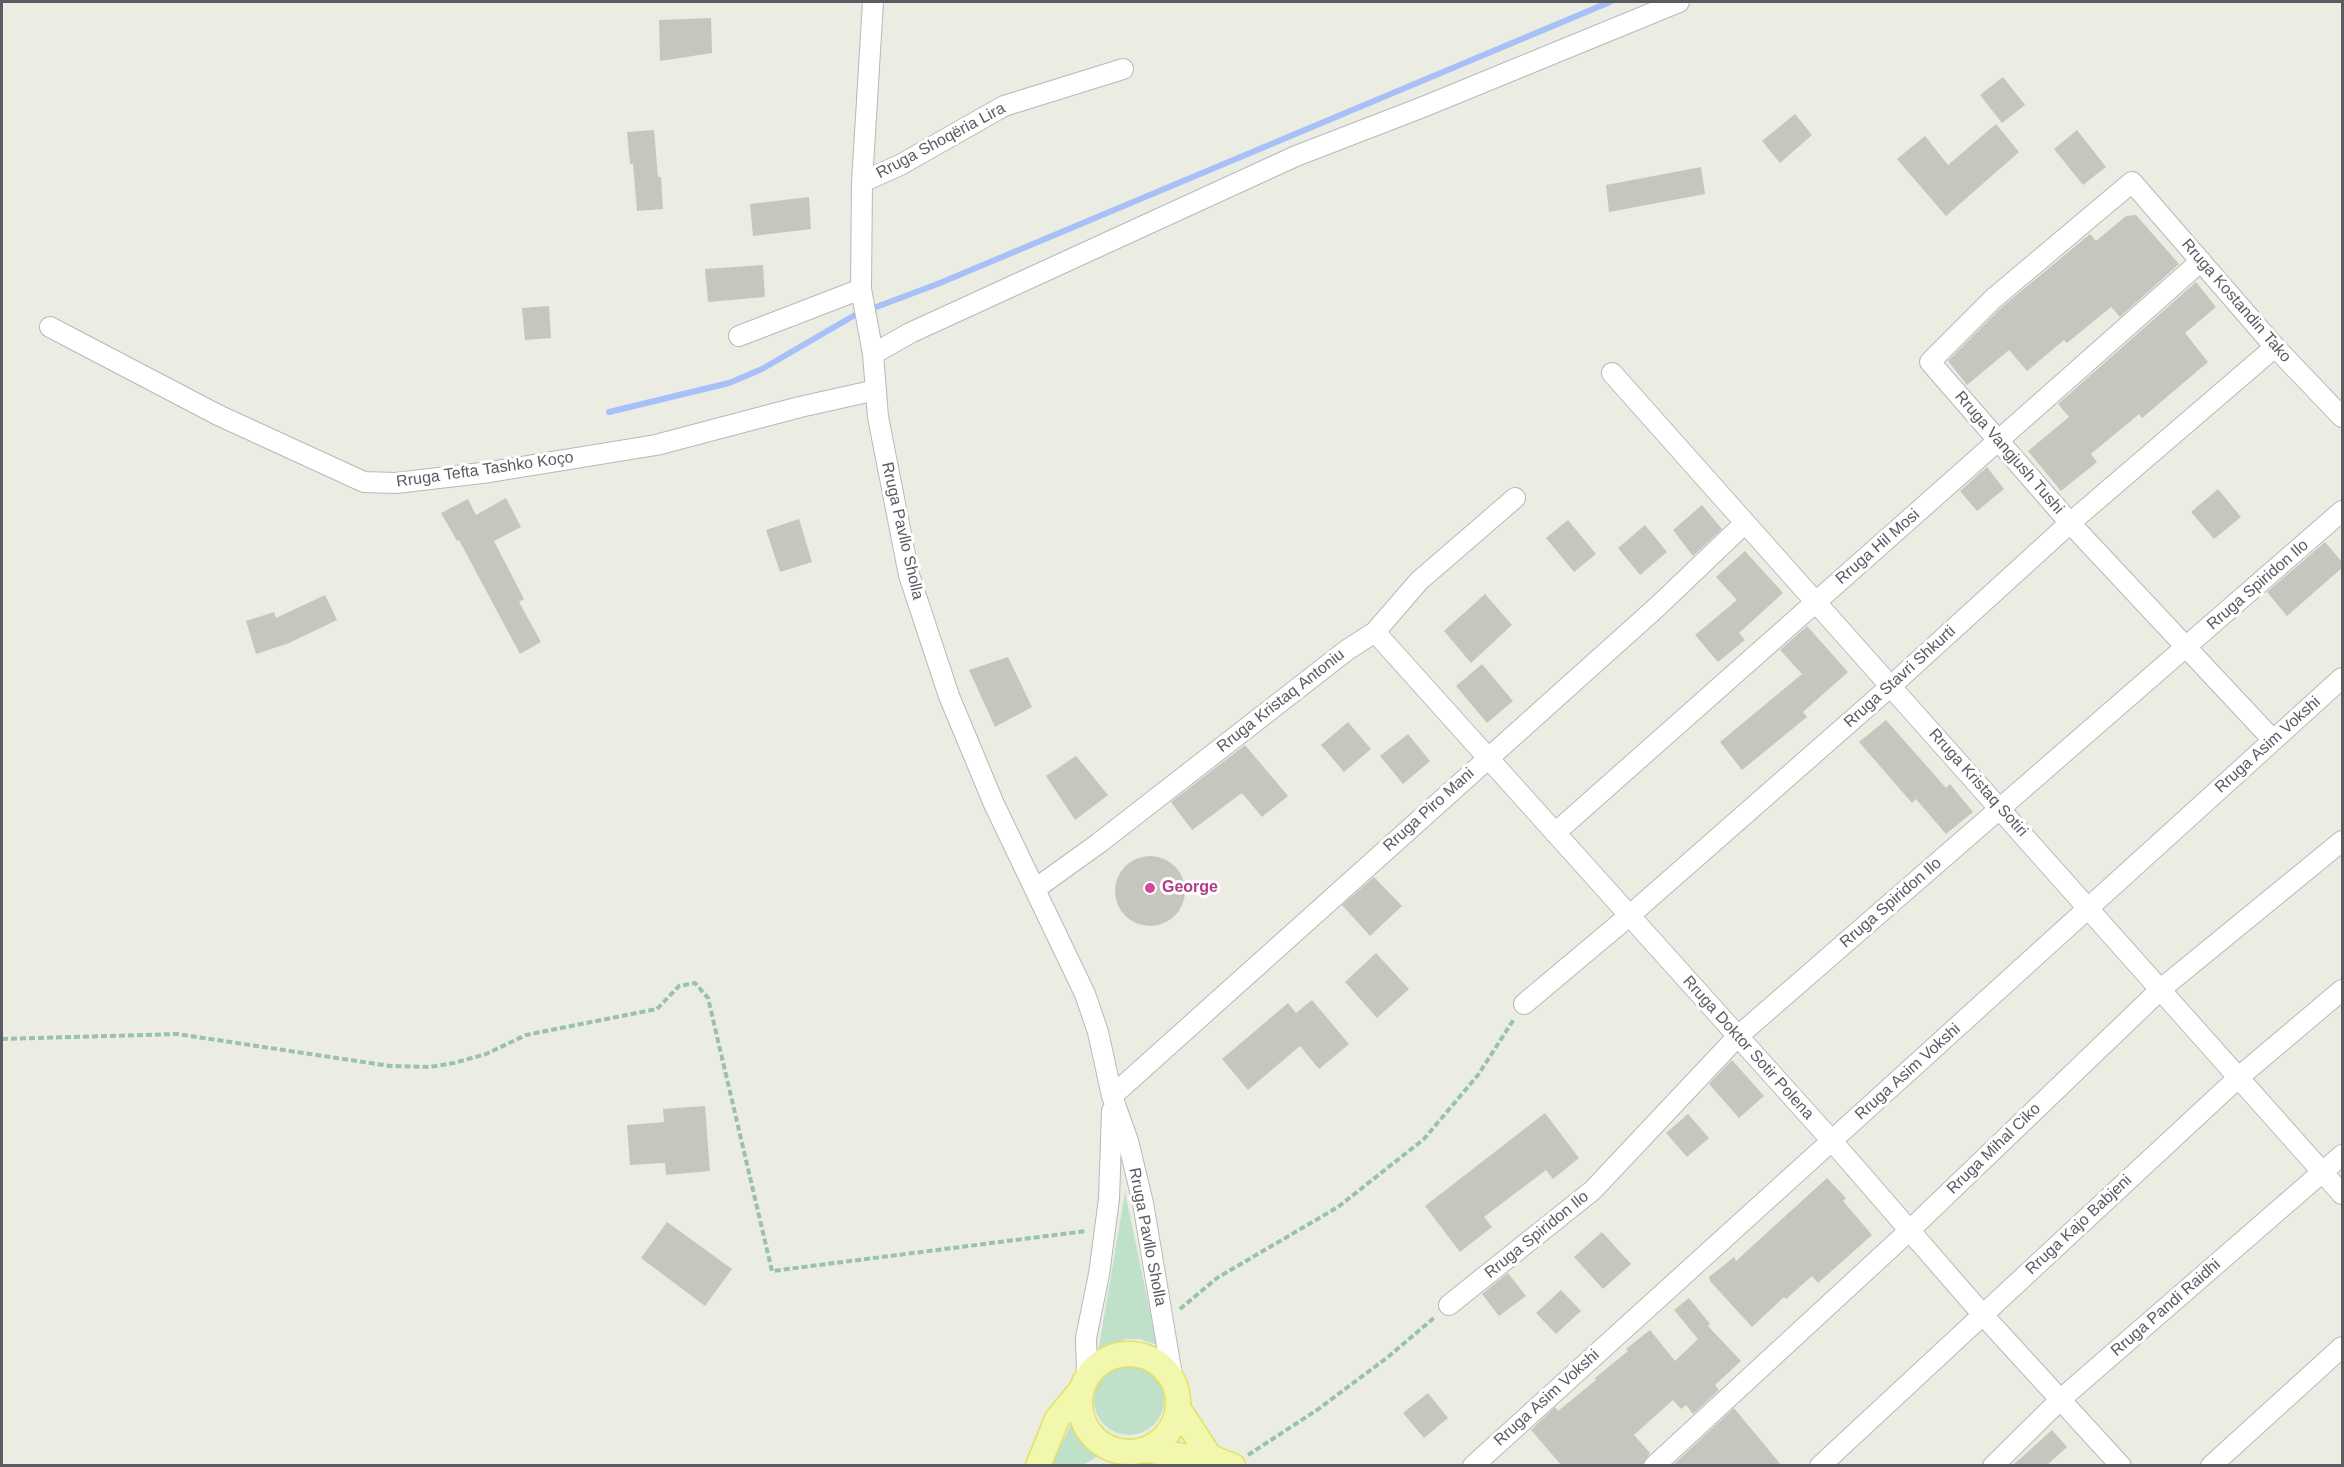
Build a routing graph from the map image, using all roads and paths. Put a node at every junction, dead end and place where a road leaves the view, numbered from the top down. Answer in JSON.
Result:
{"nodes":[{"id":1,"x":873,"y":2,"type":"edge"},
{"id":2,"x":1679,"y":2,"type":"edge"},
{"id":3,"x":1123,"y":69,"type":"dead end"},
{"id":4,"x":862,"y":182,"type":"junction"},
{"id":5,"x":2132,"y":182,"type":"joint"},
{"id":6,"x":2201,"y":261,"type":"junction"},
{"id":7,"x":861,"y":289,"type":"junction"},
{"id":8,"x":50,"y":327,"type":"dead end"},
{"id":9,"x":739,"y":336,"type":"dead end"},
{"id":10,"x":2275,"y":348,"type":"junction"},
{"id":11,"x":873,"y":354,"type":"junction"},
{"id":12,"x":1612,"y":372,"type":"dead end"},
{"id":13,"x":876,"y":390,"type":"junction"},
{"id":14,"x":2343,"y":417,"type":"edge"},
{"id":15,"x":1998,"y":441,"type":"junction"},
{"id":16,"x":1515,"y":498,"type":"dead end"},
{"id":17,"x":2343,"y":511,"type":"edge"},
{"id":18,"x":1745,"y":523,"type":"junction"},
{"id":19,"x":2070,"y":523,"type":"junction"},
{"id":20,"x":1816,"y":602,"type":"junction"},
{"id":21,"x":1375,"y":632,"type":"junction"},
{"id":22,"x":2186,"y":648,"type":"junction"},
{"id":23,"x":2343,"y":678,"type":"edge"},
{"id":24,"x":1891,"y":686,"type":"junction"},
{"id":25,"x":2273,"y":740,"type":"junction"},
{"id":26,"x":1488,"y":758,"type":"junction"},
{"id":27,"x":2000,"y":808,"type":"junction"},
{"id":28,"x":1556,"y":833,"type":"junction"},
{"id":29,"x":2343,"y":841,"type":"edge"},
{"id":30,"x":1035,"y":889,"type":"junction"},
{"id":31,"x":2088,"y":907,"type":"junction"},
{"id":32,"x":1629,"y":916,"type":"junction"},
{"id":33,"x":2161,"y":989,"type":"junction"},
{"id":34,"x":2343,"y":990,"type":"edge"},
{"id":35,"x":1524,"y":1004,"type":"joint"},
{"id":36,"x":1737,"y":1037,"type":"junction"},
{"id":37,"x":2,"y":1039,"type":"edge"},
{"id":38,"x":2239,"y":1077,"type":"junction"},
{"id":39,"x":1112,"y":1096,"type":"junction"},
{"id":40,"x":1832,"y":1141,"type":"junction"},
{"id":41,"x":2343,"y":1155,"type":"edge"},
{"id":42,"x":2323,"y":1172,"type":"junction"},
{"id":43,"x":2343,"y":1194,"type":"edge"},
{"id":44,"x":1105,"y":1228,"type":"junction"},
{"id":45,"x":1910,"y":1230,"type":"junction"},
{"id":46,"x":1449,"y":1305,"type":"joint"},
{"id":47,"x":1983,"y":1315,"type":"junction"},
{"id":48,"x":1164,"y":1324,"type":"junction"},
{"id":49,"x":2343,"y":1347,"type":"edge"},
{"id":50,"x":1173,"y":1381,"type":"junction"},
{"id":51,"x":1083,"y":1383,"type":"junction"},
{"id":52,"x":2061,"y":1399,"type":"junction"},
{"id":53,"x":1178,"y":1408,"type":"junction"},
{"id":54,"x":1135,"y":1451,"type":"junction"},
{"id":55,"x":1225,"y":1463,"type":"edge"},
{"id":56,"x":1038,"y":1466,"type":"edge"},
{"id":57,"x":1102,"y":1466,"type":"edge"},
{"id":58,"x":1473,"y":1466,"type":"edge"},
{"id":59,"x":1654,"y":1466,"type":"edge"},
{"id":60,"x":1820,"y":1466,"type":"edge"},
{"id":61,"x":1993,"y":1466,"type":"edge"},
{"id":62,"x":2121,"y":1466,"type":"edge"},
{"id":63,"x":2211,"y":1466,"type":"edge"}],
"edges":[{"from":1,"to":4,"type":"street","name":"Rruga Pavllo Sholla"},
{"from":2,"to":11,"type":"street"},
{"from":3,"to":4,"type":"street","name":"Rruga Shoqëria Lira"},
{"from":4,"to":7,"type":"street","name":"Rruga Pavllo Sholla"},
{"from":5,"to":6,"type":"street","name":"Rruga Kostandin Tako"},
{"from":5,"to":15,"type":"street","name":"Rruga Vangjush Tushi"},
{"from":6,"to":10,"type":"street","name":"Rruga Kostandin Tako"},
{"from":6,"to":15,"type":"street","name":"Rruga Hil Mosi"},
{"from":7,"to":9,"type":"street"},
{"from":7,"to":11,"type":"street","name":"Rruga Pavllo Sholla"},
{"from":8,"to":13,"type":"street","name":"Rruga Tefta Tashko Koço"},
{"from":10,"to":14,"type":"street","name":"Rruga Kostandin Tako"},
{"from":10,"to":19,"type":"street","name":"Rruga Stavri Shkurti"},
{"from":11,"to":13,"type":"street","name":"Rruga Pavllo Sholla"},
{"from":12,"to":18,"type":"street","name":"Rruga Kristaq Sotiri"},
{"from":13,"to":30,"type":"street","name":"Rruga Pavllo Sholla"},
{"from":15,"to":19,"type":"street","name":"Rruga Vangjush Tushi"},
{"from":15,"to":20,"type":"street","name":"Rruga Hil Mosi"},
{"from":16,"to":21,"type":"street","name":"Rruga Kristaq Antoniu"},
{"from":17,"to":22,"type":"street","name":"Rruga Spiridon Ilo"},
{"from":18,"to":20,"type":"street","name":"Rruga Kristaq Sotiri"},
{"from":18,"to":26,"type":"street","name":"Rruga Piro Mani"},
{"from":19,"to":22,"type":"street","name":"Rruga Vangjush Tushi"},
{"from":19,"to":24,"type":"street","name":"Rruga Stavri Shkurti"},
{"from":20,"to":24,"type":"street","name":"Rruga Kristaq Sotiri"},
{"from":20,"to":28,"type":"street","name":"Rruga Hil Mosi"},
{"from":21,"to":26,"type":"street","name":"Rruga Doktor Sotir Polena"},
{"from":21,"to":30,"type":"street","name":"Rruga Kristaq Antoniu"},
{"from":22,"to":25,"type":"street","name":"Rruga Vangjush Tushi"},
{"from":22,"to":27,"type":"street","name":"Rruga Spiridon Ilo"},
{"from":23,"to":25,"type":"street","name":"Rruga Asim Vokshi"},
{"from":24,"to":27,"type":"street","name":"Rruga Kristaq Sotiri"},
{"from":24,"to":32,"type":"street","name":"Rruga Stavri Shkurti"},
{"from":25,"to":31,"type":"street","name":"Rruga Asim Vokshi"},
{"from":26,"to":28,"type":"street","name":"Rruga Doktor Sotir Polena"},
{"from":26,"to":39,"type":"street","name":"Rruga Piro Mani"},
{"from":27,"to":31,"type":"street","name":"Rruga Kristaq Sotiri"},
{"from":27,"to":36,"type":"street","name":"Rruga Spiridon Ilo"},
{"from":28,"to":32,"type":"street","name":"Rruga Doktor Sotir Polena"},
{"from":29,"to":33,"type":"street","name":"Rruga Mihal Ciko"},
{"from":30,"to":39,"type":"street","name":"Rruga Pavllo Sholla"},
{"from":31,"to":33,"type":"street","name":"Rruga Kristaq Sotiri"},
{"from":31,"to":40,"type":"street","name":"Rruga Asim Vokshi"},
{"from":32,"to":35,"type":"street","name":"Rruga Stavri Shkurti"},
{"from":32,"to":36,"type":"street","name":"Rruga Doktor Sotir Polena"},
{"from":33,"to":38,"type":"street","name":"Rruga Kristaq Sotiri"},
{"from":33,"to":45,"type":"street","name":"Rruga Mihal Ciko"},
{"from":34,"to":38,"type":"street","name":"Rruga Kajo Babjeni"},
{"from":35,"to":48,"type":"path"},
{"from":36,"to":40,"type":"street","name":"Rruga Doktor Sotir Polena"},
{"from":36,"to":46,"type":"street","name":"Rruga Spiridon Ilo"},
{"from":37,"to":44,"type":"path"},
{"from":38,"to":42,"type":"street","name":"Rruga Kristaq Sotiri"},
{"from":38,"to":47,"type":"street","name":"Rruga Kajo Babjeni"},
{"from":39,"to":44,"type":"street","name":"Rruga Pavllo Sholla"},
{"from":39,"to":48,"type":"street","name":"Rruga Pavllo Sholla"},
{"from":40,"to":45,"type":"street","name":"Rruga Doktor Sotir Polena"},
{"from":40,"to":58,"type":"street","name":"Rruga Asim Vokshi"},
{"from":41,"to":42,"type":"street","name":"Rruga Pandi Raidhi"},
{"from":42,"to":43,"type":"street","name":"Rruga Kristaq Sotiri"},
{"from":42,"to":52,"type":"street","name":"Rruga Pandi Raidhi"},
{"from":44,"to":51,"type":"street","name":"Rruga Pavllo Sholla"},
{"from":45,"to":47,"type":"street","name":"Rruga Doktor Sotir Polena"},
{"from":45,"to":59,"type":"street","name":"Rruga Mihal Ciko"},
{"from":46,"to":55,"type":"path"},
{"from":47,"to":52,"type":"street","name":"Rruga Doktor Sotir Polena"},
{"from":47,"to":60,"type":"street","name":"Rruga Kajo Babjeni"},
{"from":48,"to":50,"type":"street","name":"Rruga Pavllo Sholla"},
{"from":49,"to":63,"type":"street"},
{"from":50,"to":51,"type":"main road"},
{"from":50,"to":53,"type":"main road"},
{"from":51,"to":54,"type":"main road"},
{"from":51,"to":56,"type":"main road"},
{"from":52,"to":61,"type":"street","name":"Rruga Pandi Raidhi"},
{"from":52,"to":62,"type":"street","name":"Rruga Doktor Sotir Polena"},
{"from":53,"to":54,"type":"main road"},
{"from":53,"to":55,"type":"main road"},
{"from":54,"to":55,"type":"main road"},
{"from":54,"to":57,"type":"main road"}]}
